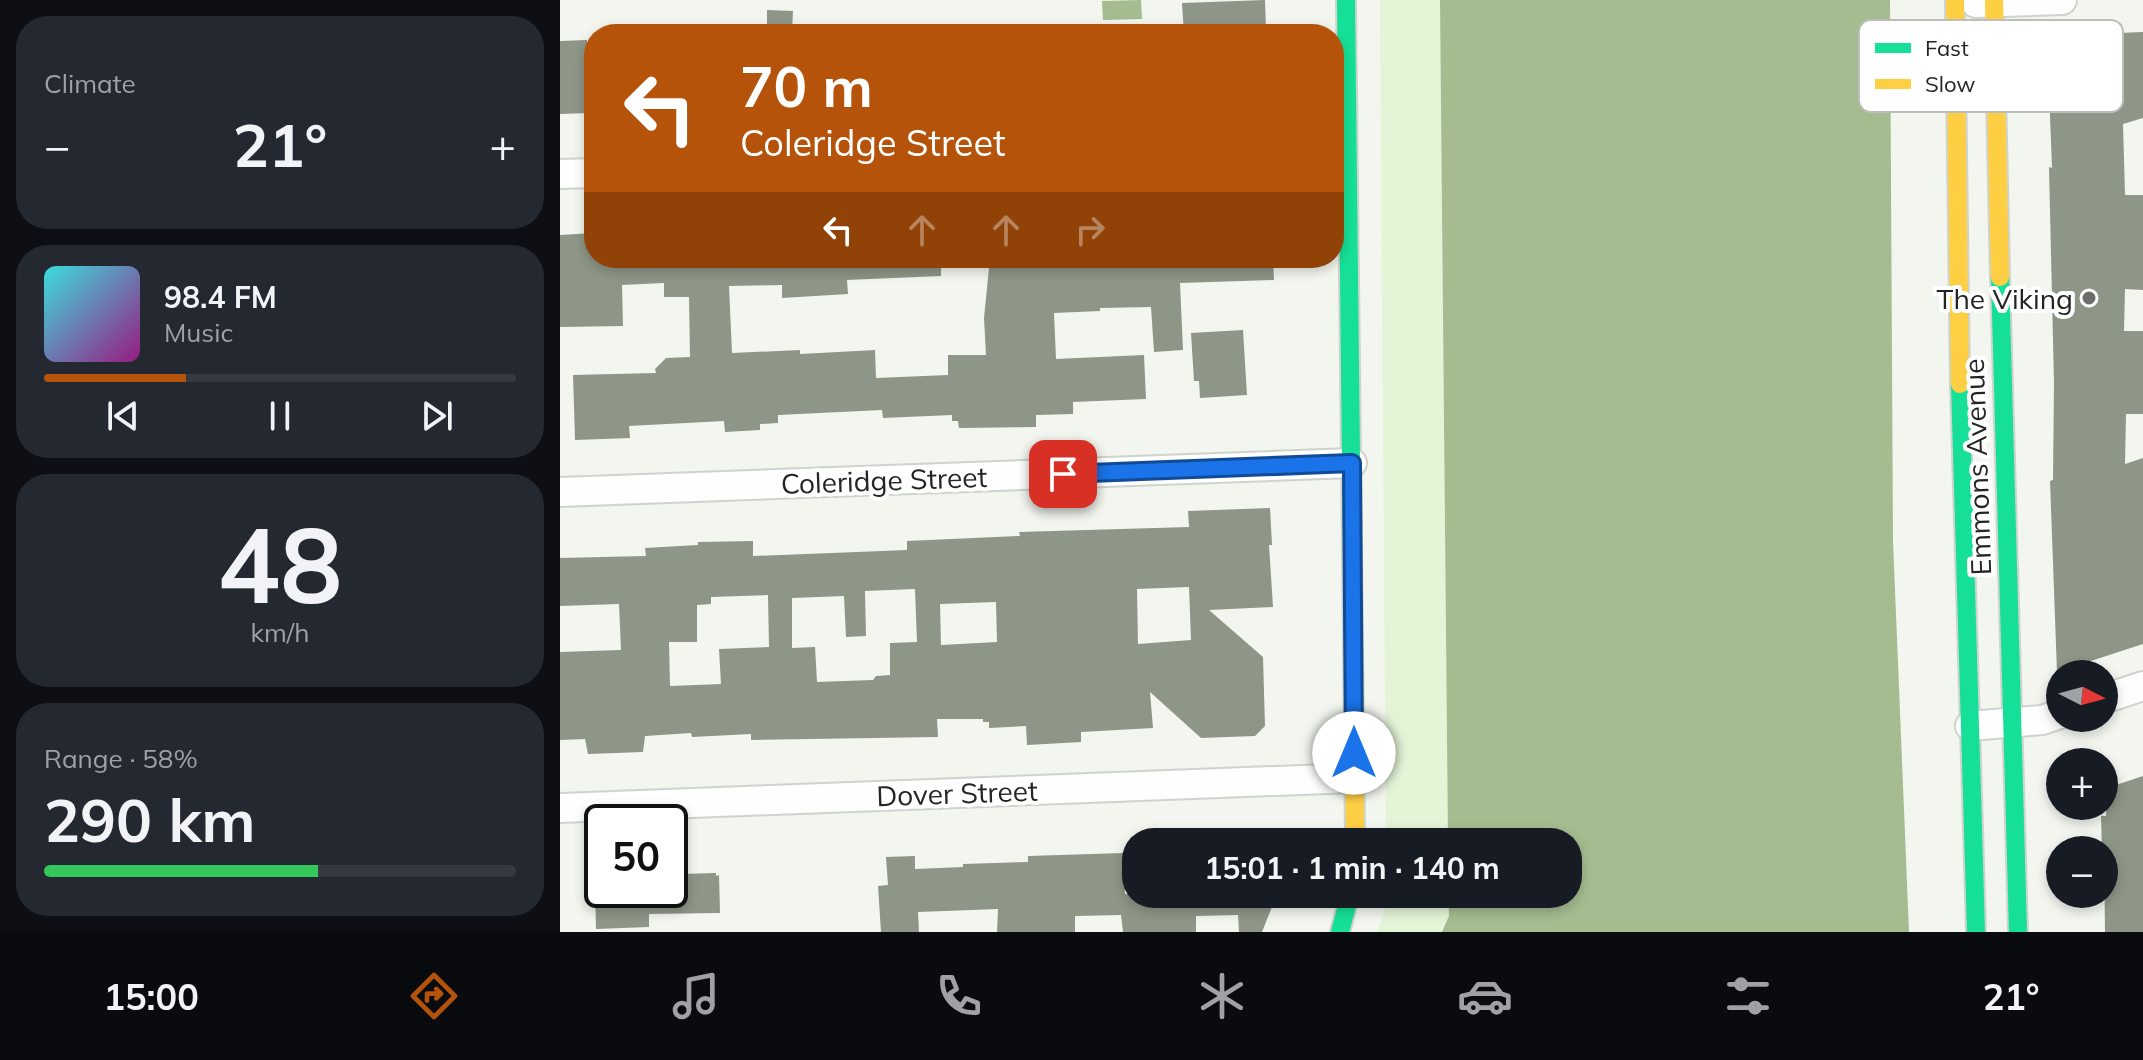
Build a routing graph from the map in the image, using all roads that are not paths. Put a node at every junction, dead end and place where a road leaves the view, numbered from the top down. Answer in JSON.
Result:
{"nodes":[{"id":1,"x":1346,"y":0,"type":"edge"},
{"id":2,"x":2062,"y":0,"type":"edge"},
{"id":3,"x":1994,"y":1,"type":"edge"},
{"id":4,"x":1955,"y":2,"type":"edge"},
{"id":5,"x":1344,"y":49,"type":"edge"},
{"id":6,"x":1956,"y":112,"type":"edge"},
{"id":7,"x":1997,"y":112,"type":"edge"},
{"id":8,"x":584,"y":173,"type":"edge"},
{"id":9,"x":560,"y":174,"type":"edge"},
{"id":10,"x":1344,"y":252,"type":"edge"},
{"id":11,"x":1352,"y":463,"type":"junction"},
{"id":12,"x":560,"y":492,"type":"edge"},
{"id":13,"x":2143,"y":686,"type":"edge"},
{"id":14,"x":2118,"y":694,"type":"edge"},
{"id":15,"x":2046,"y":719,"type":"edge"},
{"id":16,"x":2012,"y":723,"type":"junction"},
{"id":17,"x":1970,"y":726,"type":"junction"},
{"id":18,"x":1354,"y":778,"type":"junction"},
{"id":19,"x":560,"y":808,"type":"edge"},
{"id":20,"x":1355,"y":828,"type":"edge"},
{"id":21,"x":1346,"y":908,"type":"edge"},
{"id":22,"x":1340,"y":932,"type":"edge"},
{"id":23,"x":1976,"y":932,"type":"edge"},
{"id":24,"x":2018,"y":932,"type":"edge"}],
"edges":[{"from":1,"to":5,"type":"main road"},
{"from":2,"to":3,"type":"street"},
{"from":3,"to":4,"type":"street"},
{"from":6,"to":17,"type":"main road","name":"Emmons Avenue"},
{"from":7,"to":16,"type":"main road","name":"Emmons Avenue"},
{"from":8,"to":9,"type":"street"},
{"from":10,"to":11,"type":"main road"},
{"from":11,"to":12,"type":"street","name":"Coleridge Street"},
{"from":11,"to":18,"type":"main road"},
{"from":13,"to":14,"type":"street"},
{"from":15,"to":16,"type":"street"},
{"from":16,"to":17,"type":"street"},
{"from":16,"to":24,"type":"main road","name":"Emmons Avenue"},
{"from":17,"to":23,"type":"main road","name":"Emmons Avenue"},
{"from":18,"to":19,"type":"street","name":"Dover Street"},
{"from":18,"to":20,"type":"main road"},
{"from":21,"to":22,"type":"main road"}]}
